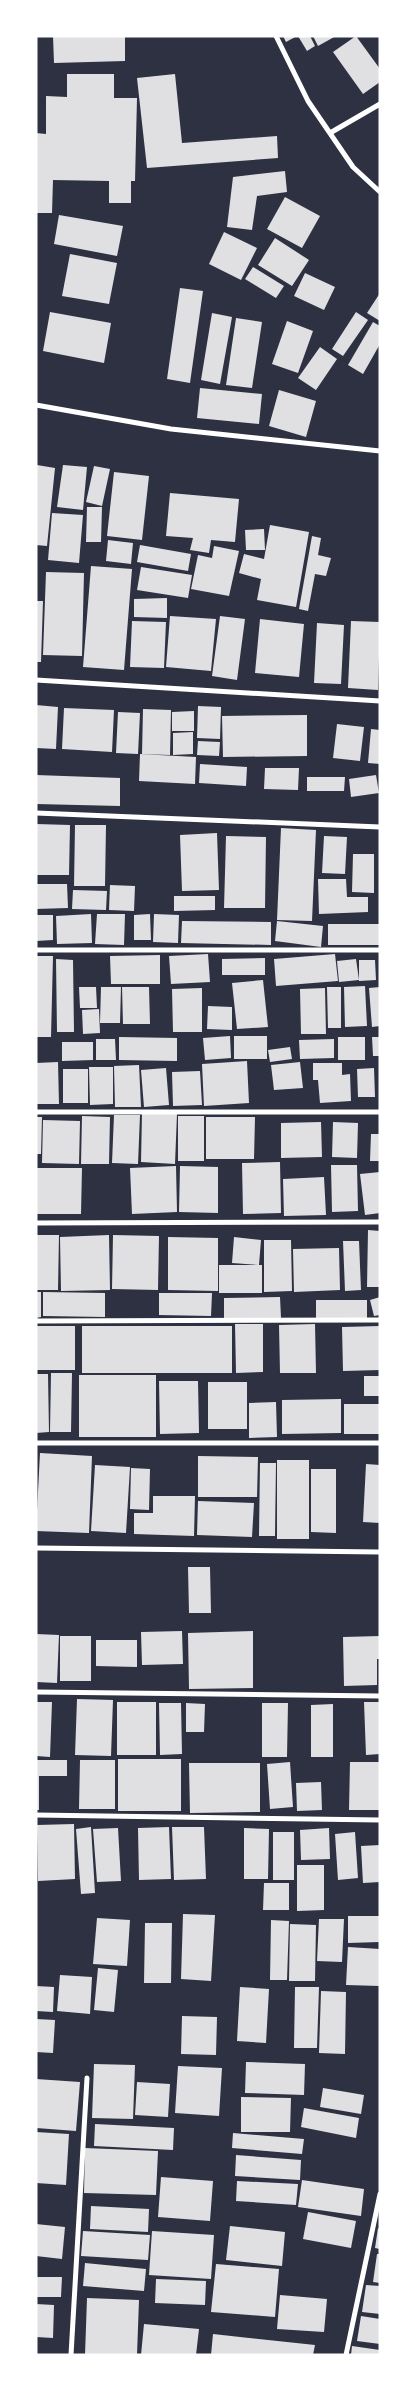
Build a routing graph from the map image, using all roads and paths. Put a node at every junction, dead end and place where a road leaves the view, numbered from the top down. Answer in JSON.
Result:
{"nodes":[{"id":1,"x":276,"y":36,"type":"edge"},
{"id":2,"x":380,"y":104,"type":"edge"},
{"id":3,"x":330,"y":133,"type":"junction"},
{"id":4,"x":380,"y":192,"type":"edge"},
{"id":5,"x":36,"y":405,"type":"edge"},
{"id":6,"x":380,"y":451,"type":"edge"},
{"id":7,"x":36,"y":680,"type":"edge"},
{"id":8,"x":380,"y":702,"type":"edge"},
{"id":9,"x":36,"y":813,"type":"edge"},
{"id":10,"x":380,"y":827,"type":"edge"},
{"id":11,"x":36,"y":950,"type":"edge"},
{"id":12,"x":380,"y":950,"type":"edge"},
{"id":13,"x":36,"y":1112,"type":"edge"},
{"id":14,"x":380,"y":1112,"type":"edge"},
{"id":15,"x":380,"y":1222,"type":"edge"},
{"id":16,"x":36,"y":1223,"type":"edge"},
{"id":17,"x":380,"y":1320,"type":"edge"},
{"id":18,"x":36,"y":1321,"type":"edge"},
{"id":19,"x":36,"y":1443,"type":"edge"},
{"id":20,"x":380,"y":1443,"type":"edge"},
{"id":21,"x":36,"y":1548,"type":"edge"},
{"id":22,"x":380,"y":1552,"type":"edge"},
{"id":23,"x":36,"y":1692,"type":"edge"},
{"id":24,"x":380,"y":1696,"type":"edge"},
{"id":25,"x":36,"y":1815,"type":"edge"},
{"id":26,"x":380,"y":1820,"type":"edge"},
{"id":27,"x":87,"y":2078,"type":"dead end"},
{"id":28,"x":380,"y":2194,"type":"edge"},
{"id":29,"x":71,"y":2355,"type":"edge"},
{"id":30,"x":346,"y":2355,"type":"edge"}],
"edges":[{"from":1,"to":3,"type":"street"},
{"from":2,"to":3,"type":"street"},
{"from":3,"to":4,"type":"street"},
{"from":5,"to":6,"type":"street"},
{"from":7,"to":8,"type":"street"},
{"from":9,"to":10,"type":"street"},
{"from":11,"to":12,"type":"street"},
{"from":13,"to":14,"type":"street"},
{"from":15,"to":16,"type":"street"},
{"from":17,"to":18,"type":"street"},
{"from":19,"to":20,"type":"street"},
{"from":21,"to":22,"type":"street"},
{"from":23,"to":24,"type":"street"},
{"from":25,"to":26,"type":"street"},
{"from":27,"to":29,"type":"street"},
{"from":28,"to":30,"type":"street"}]}
